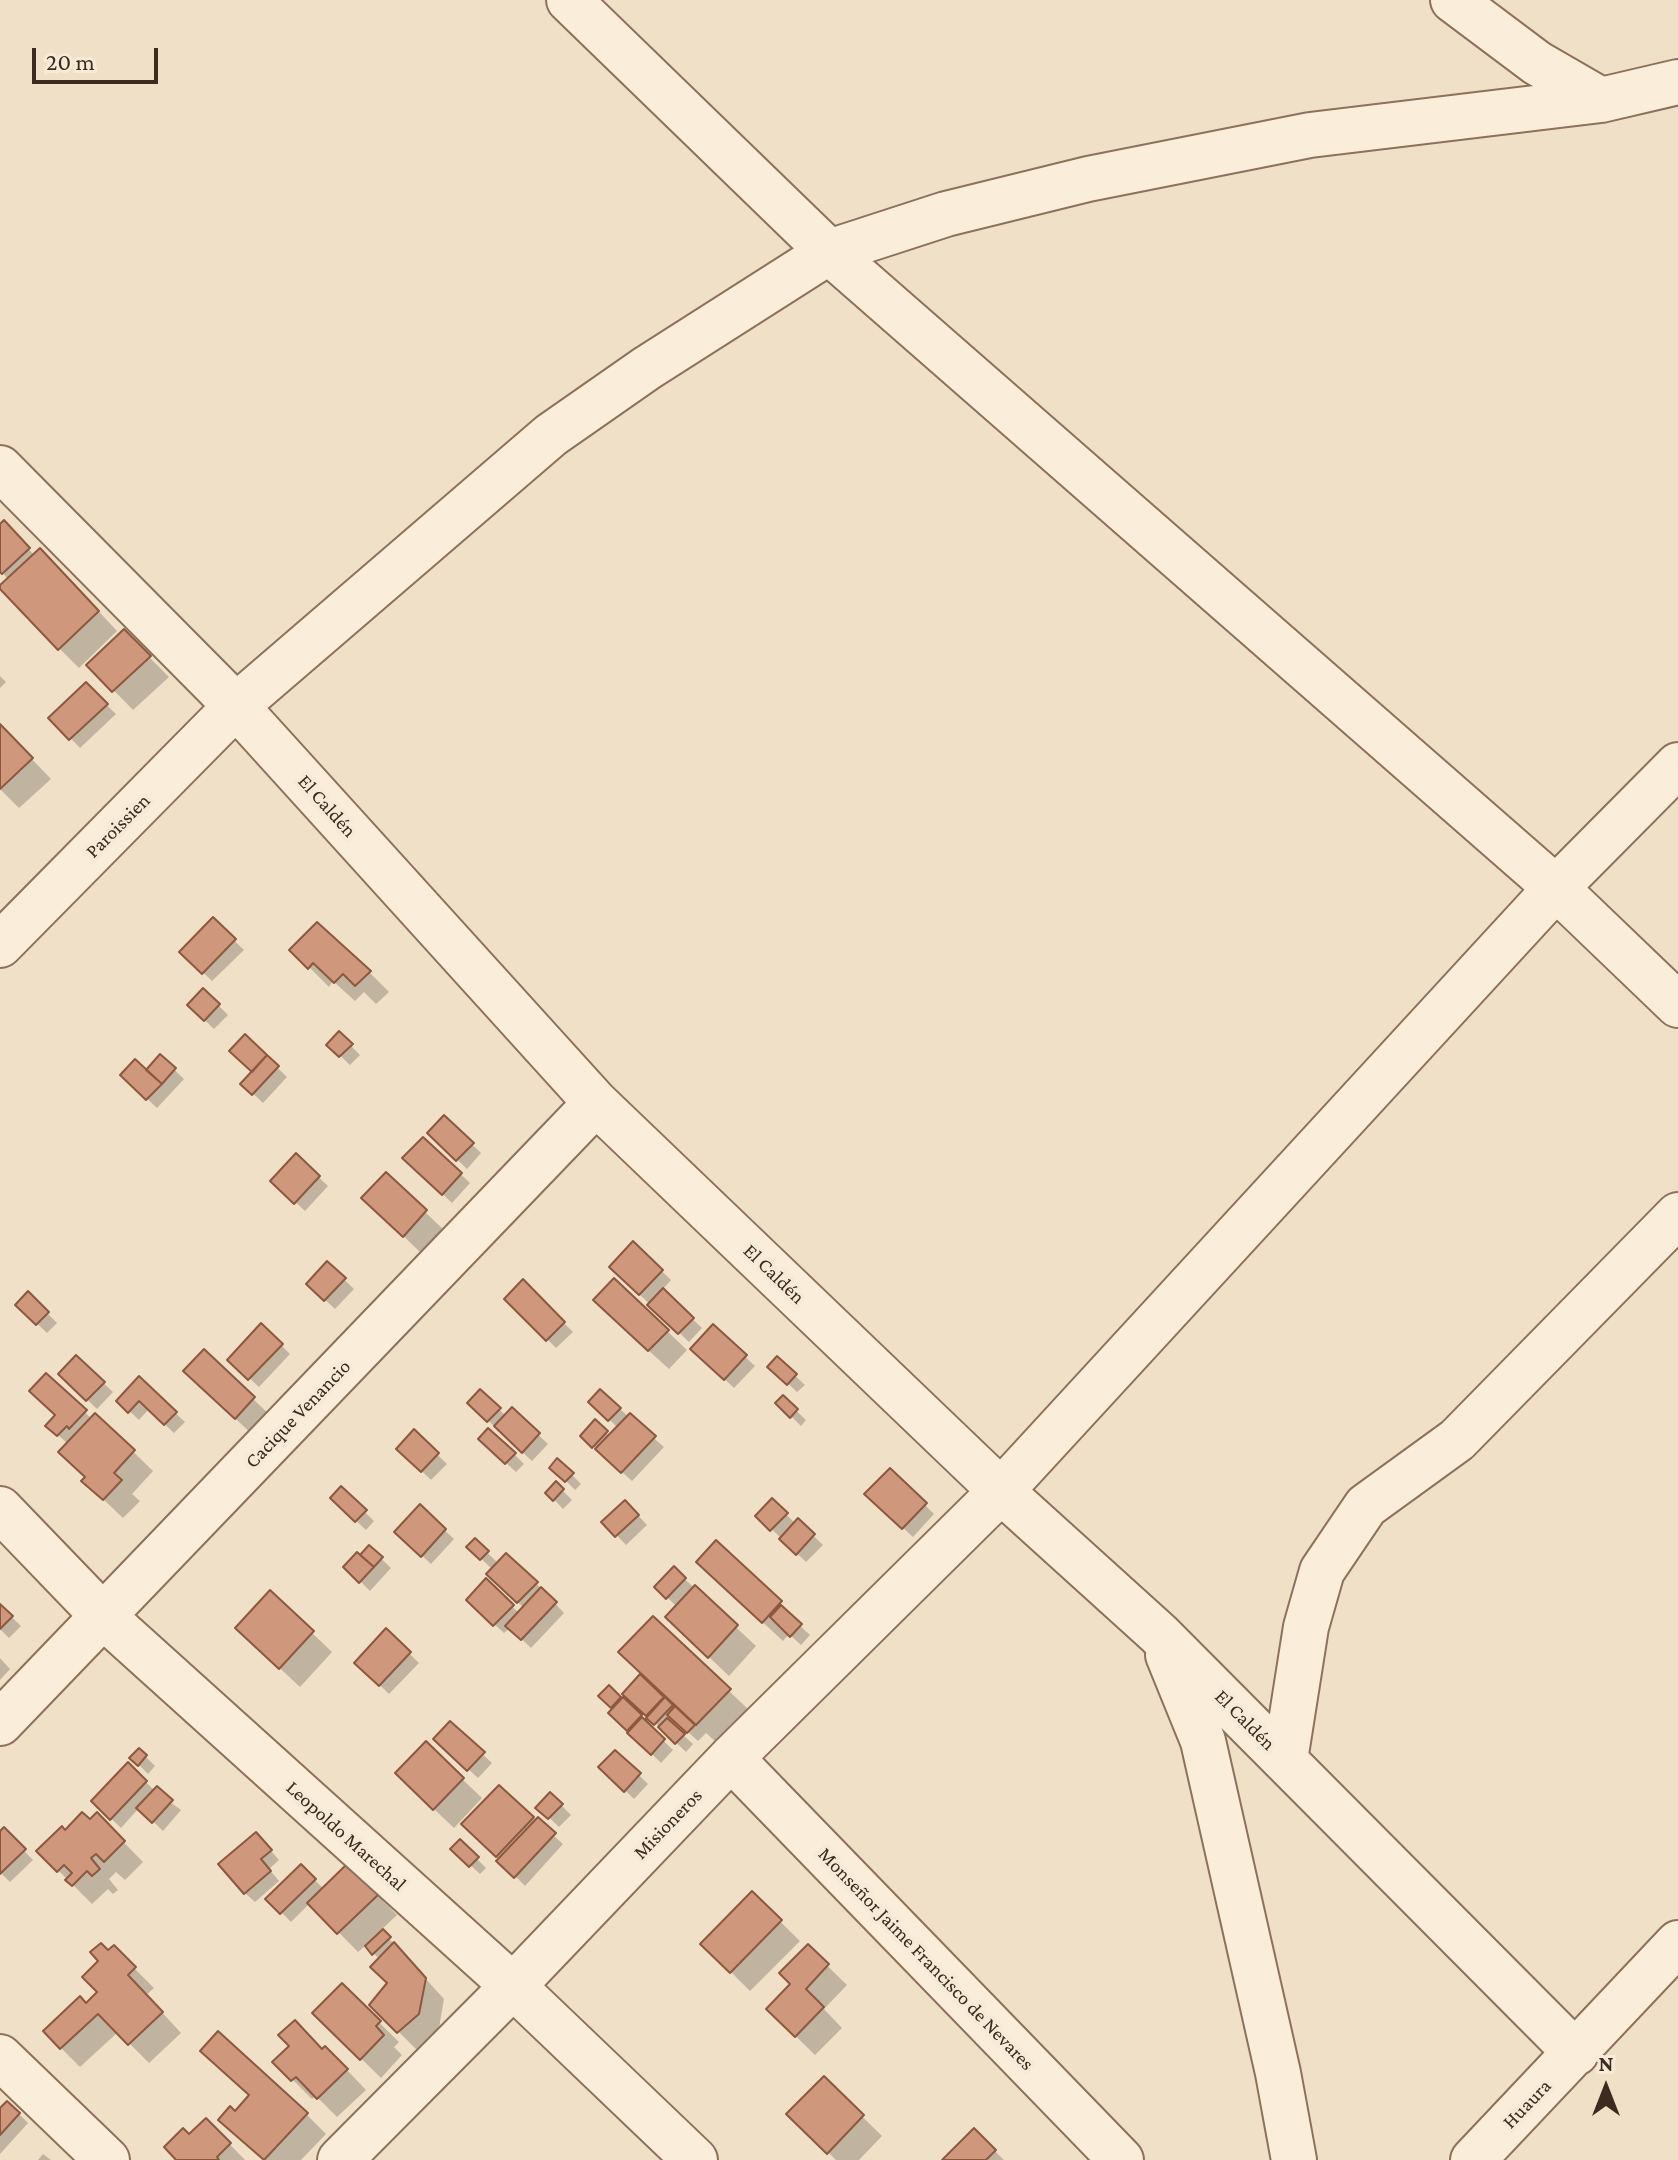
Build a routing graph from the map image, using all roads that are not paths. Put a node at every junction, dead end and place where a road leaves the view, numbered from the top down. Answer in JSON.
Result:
{"nodes":[{"id":1,"x":569,"y":0,"type":"edge"},
{"id":2,"x":1453,"y":0,"type":"edge"},
{"id":3,"x":1678,"y":82,"type":"edge"},
{"id":4,"x":1601,"y":100,"type":"junction"},
{"id":5,"x":829,"y":252,"type":"junction"},
{"id":6,"x":0,"y":468,"type":"edge"},
{"id":7,"x":236,"y":706,"type":"junction"},
{"id":8,"x":1678,"y":765,"type":"edge"},
{"id":9,"x":1556,"y":888,"type":"junction"},
{"id":10,"x":3,"y":937,"type":"edge"},
{"id":11,"x":1678,"y":1005,"type":"edge"},
{"id":12,"x":596,"y":1103,"type":"junction"},
{"id":13,"x":1678,"y":1215,"type":"edge"},
{"id":14,"x":1001,"y":1491,"type":"junction"},
{"id":15,"x":0,"y":1509,"type":"edge"},
{"id":16,"x":104,"y":1617,"type":"junction"},
{"id":17,"x":1159,"y":1634,"type":"junction"},
{"id":18,"x":0,"y":1723,"type":"edge"},
{"id":19,"x":731,"y":1758,"type":"junction"},
{"id":20,"x":1285,"y":1760,"type":"junction"},
{"id":21,"x":1678,"y":1943,"type":"edge"},
{"id":22,"x":513,"y":1986,"type":"junction"},
{"id":23,"x":1576,"y":2053,"type":"junction"},
{"id":24,"x":0,"y":2057,"type":"edge"},
{"id":25,"x":107,"y":2160,"type":"edge"},
{"id":26,"x":340,"y":2160,"type":"edge"},
{"id":27,"x":695,"y":2160,"type":"edge"},
{"id":28,"x":1121,"y":2160,"type":"edge"},
{"id":29,"x":1294,"y":2160,"type":"edge"},
{"id":30,"x":1473,"y":2160,"type":"edge"}],
"edges":[{"from":1,"to":5,"type":"street"},
{"from":2,"to":4,"type":"street"},
{"from":3,"to":4,"type":"street","name":"Paroissien"},
{"from":4,"to":5,"type":"street","name":"Paroissien"},
{"from":5,"to":7,"type":"street","name":"Paroissien"},
{"from":5,"to":9,"type":"street"},
{"from":6,"to":7,"type":"street","name":"El Caldén"},
{"from":7,"to":10,"type":"street","name":"Paroissien"},
{"from":7,"to":12,"type":"street","name":"El Caldén"},
{"from":8,"to":9,"type":"street","name":"Misioneros"},
{"from":9,"to":11,"type":"street"},
{"from":9,"to":14,"type":"street","name":"Misioneros"},
{"from":12,"to":14,"type":"street","name":"El Caldén"},
{"from":12,"to":16,"type":"street","name":"Cacique Venancio"},
{"from":13,"to":20,"type":"street"},
{"from":14,"to":17,"type":"street","name":"El Caldén"},
{"from":14,"to":19,"type":"street","name":"Misioneros"},
{"from":15,"to":16,"type":"street","name":"Leopoldo Marechal"},
{"from":16,"to":18,"type":"street","name":"Cacique Venancio"},
{"from":16,"to":22,"type":"street","name":"Leopoldo Marechal"},
{"from":17,"to":20,"type":"street","name":"El Caldén"},
{"from":17,"to":29,"type":"street"},
{"from":19,"to":22,"type":"street","name":"Misioneros"},
{"from":19,"to":28,"type":"street","name":"Monseñor Jaime Francisco de Nevares"},
{"from":20,"to":23,"type":"street","name":"El Caldén"},
{"from":21,"to":23,"type":"street","name":"Huaura"},
{"from":22,"to":26,"type":"street","name":"Misioneros"},
{"from":22,"to":27,"type":"street","name":"Leopoldo Marechal"},
{"from":23,"to":30,"type":"street","name":"Huaura"},
{"from":24,"to":25,"type":"street"}]}
